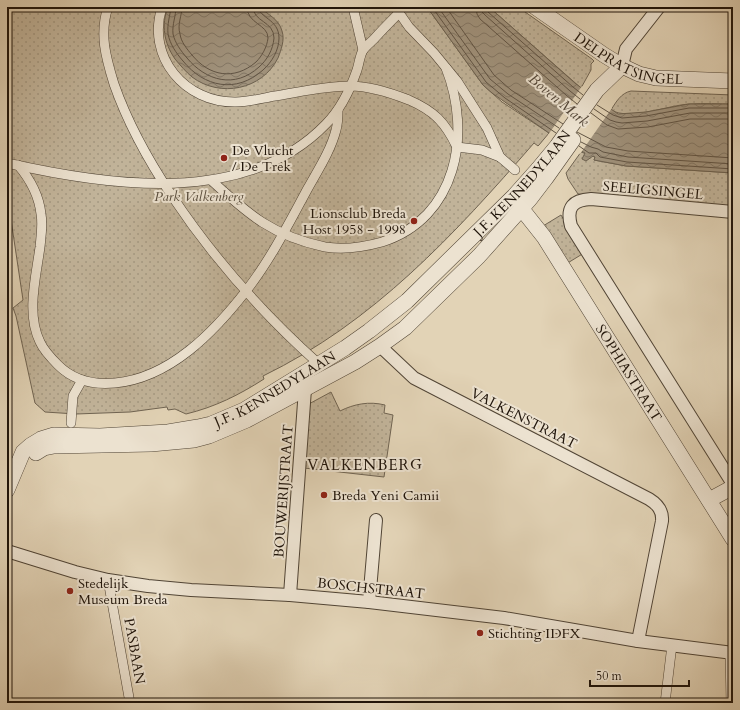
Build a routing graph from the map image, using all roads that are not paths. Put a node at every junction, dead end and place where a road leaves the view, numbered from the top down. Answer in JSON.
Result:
{"nodes":[{"id":1,"x":108,"y":7,"type":"edge"},
{"id":2,"x":162,"y":7,"type":"edge"},
{"id":3,"x":353,"y":7,"type":"edge"},
{"id":4,"x":535,"y":7,"type":"edge"},
{"id":5,"x":659,"y":7,"type":"edge"},
{"id":6,"x":397,"y":10,"type":"edge"},
{"id":7,"x":363,"y":50,"type":"junction"},
{"id":8,"x":622,"y":66,"type":"junction"},
{"id":9,"x":446,"y":68,"type":"junction"},
{"id":10,"x":733,"y":81,"type":"edge"},
{"id":11,"x":351,"y":86,"type":"junction"},
{"id":12,"x":338,"y":110,"type":"junction"},
{"id":13,"x":457,"y":147,"type":"junction"},
{"id":14,"x":561,"y":149,"type":"junction"},
{"id":15,"x":500,"y":157,"type":"junction"},
{"id":16,"x":7,"y":163,"type":"edge"},
{"id":17,"x":18,"y":165,"type":"junction"},
{"id":18,"x":515,"y":170,"type":"dead end"},
{"id":19,"x":212,"y":181,"type":"junction"},
{"id":20,"x":163,"y":183,"type":"junction"},
{"id":21,"x":572,"y":205,"type":"joint"},
{"id":22,"x":521,"y":208,"type":"junction"},
{"id":23,"x":733,"y":212,"type":"edge"},
{"id":24,"x":283,"y":234,"type":"junction"},
{"id":25,"x":246,"y":292,"type":"junction"},
{"id":26,"x":370,"y":331,"type":"junction"},
{"id":27,"x":380,"y":346,"type":"junction"},
{"id":28,"x":319,"y":364,"type":"junction"},
{"id":29,"x":82,"y":380,"type":"junction"},
{"id":30,"x":305,"y":390,"type":"junction"},
{"id":31,"x":71,"y":423,"type":"dead end"},
{"id":32,"x":19,"y":464,"type":"junction"},
{"id":33,"x":733,"y":486,"type":"edge"},
{"id":34,"x":7,"y":490,"type":"edge"},
{"id":35,"x":709,"y":500,"type":"junction"},
{"id":36,"x":376,"y":520,"type":"dead end"},
{"id":37,"x":732,"y":533,"type":"edge"},
{"id":38,"x":7,"y":551,"type":"edge"},
{"id":39,"x":108,"y":580,"type":"junction"},
{"id":40,"x":290,"y":595,"type":"junction"},
{"id":41,"x":369,"y":602,"type":"junction"},
{"id":42,"x":638,"y":641,"type":"junction"},
{"id":43,"x":672,"y":645,"type":"junction"},
{"id":44,"x":732,"y":652,"type":"edge"},
{"id":45,"x":130,"y":703,"type":"edge"},
{"id":46,"x":665,"y":703,"type":"edge"},
{"id":47,"x":731,"y":703,"type":"edge"}],
"edges":[{"from":1,"to":20,"type":"street"},
{"from":2,"to":11,"type":"street"},
{"from":3,"to":7,"type":"street"},
{"from":4,"to":8,"type":"street","name":"DELPRATSINGEL"},
{"from":5,"to":8,"type":"street"},
{"from":6,"to":7,"type":"street"},
{"from":6,"to":9,"type":"street"},
{"from":7,"to":11,"type":"street"},
{"from":8,"to":10,"type":"street","name":"DELPRATSINGEL"},
{"from":8,"to":14,"type":"street","name":"J.F. KENNEDYLAAN"},
{"from":9,"to":13,"type":"street"},
{"from":9,"to":15,"type":"street"},
{"from":11,"to":12,"type":"street"},
{"from":11,"to":13,"type":"street"},
{"from":12,"to":19,"type":"street"},
{"from":12,"to":24,"type":"street"},
{"from":13,"to":15,"type":"street"},
{"from":13,"to":24,"type":"street"},
{"from":14,"to":22,"type":"street","name":"J.F. KENNEDYLAAN"},
{"from":14,"to":26,"type":"street","name":"J.F. KENNEDYLAAN"},
{"from":15,"to":18,"type":"street"},
{"from":16,"to":17,"type":"street"},
{"from":17,"to":20,"type":"street"},
{"from":17,"to":29,"type":"street"},
{"from":19,"to":20,"type":"street"},
{"from":19,"to":24,"type":"street"},
{"from":20,"to":25,"type":"street"},
{"from":21,"to":23,"type":"street","name":"SEELIGSINGEL"},
{"from":21,"to":33,"type":"street","name":"SOPHIASTRAAT"},
{"from":22,"to":27,"type":"street","name":"J.F. KENNEDYLAAN"},
{"from":22,"to":35,"type":"street","name":"SOPHIASTRAAT"},
{"from":24,"to":25,"type":"street"},
{"from":25,"to":28,"type":"street"},
{"from":25,"to":29,"type":"street"},
{"from":26,"to":27,"type":"street"},
{"from":26,"to":28,"type":"street","name":"J.F. KENNEDYLAAN"},
{"from":27,"to":30,"type":"street","name":"J.F. KENNEDYLAAN"},
{"from":27,"to":42,"type":"street","name":"VALKENSTRAAT"},
{"from":28,"to":32,"type":"street","name":"J.F. KENNEDYLAAN"},
{"from":29,"to":31,"type":"street"},
{"from":30,"to":32,"type":"street","name":"J.F. KENNEDYLAAN"},
{"from":30,"to":40,"type":"street","name":"BOUWERIJSTRAAT"},
{"from":32,"to":34,"type":"street","name":"J.F. KENNEDYLAAN"},
{"from":33,"to":35,"type":"street"},
{"from":35,"to":37,"type":"street","name":"SOPHIASTRAAT"},
{"from":36,"to":41,"type":"street"},
{"from":38,"to":39,"type":"street","name":"BOSCHSTRAAT"},
{"from":39,"to":40,"type":"street","name":"BOSCHSTRAAT"},
{"from":39,"to":45,"type":"street","name":"PASBAAN"},
{"from":40,"to":41,"type":"street","name":"BOSCHSTRAAT"},
{"from":41,"to":42,"type":"street","name":"BOSCHSTRAAT"},
{"from":42,"to":43,"type":"street","name":"BOSCHSTRAAT"},
{"from":43,"to":44,"type":"street","name":"BOSCHSTRAAT"},
{"from":43,"to":46,"type":"street"},
{"from":44,"to":47,"type":"street"}]}
